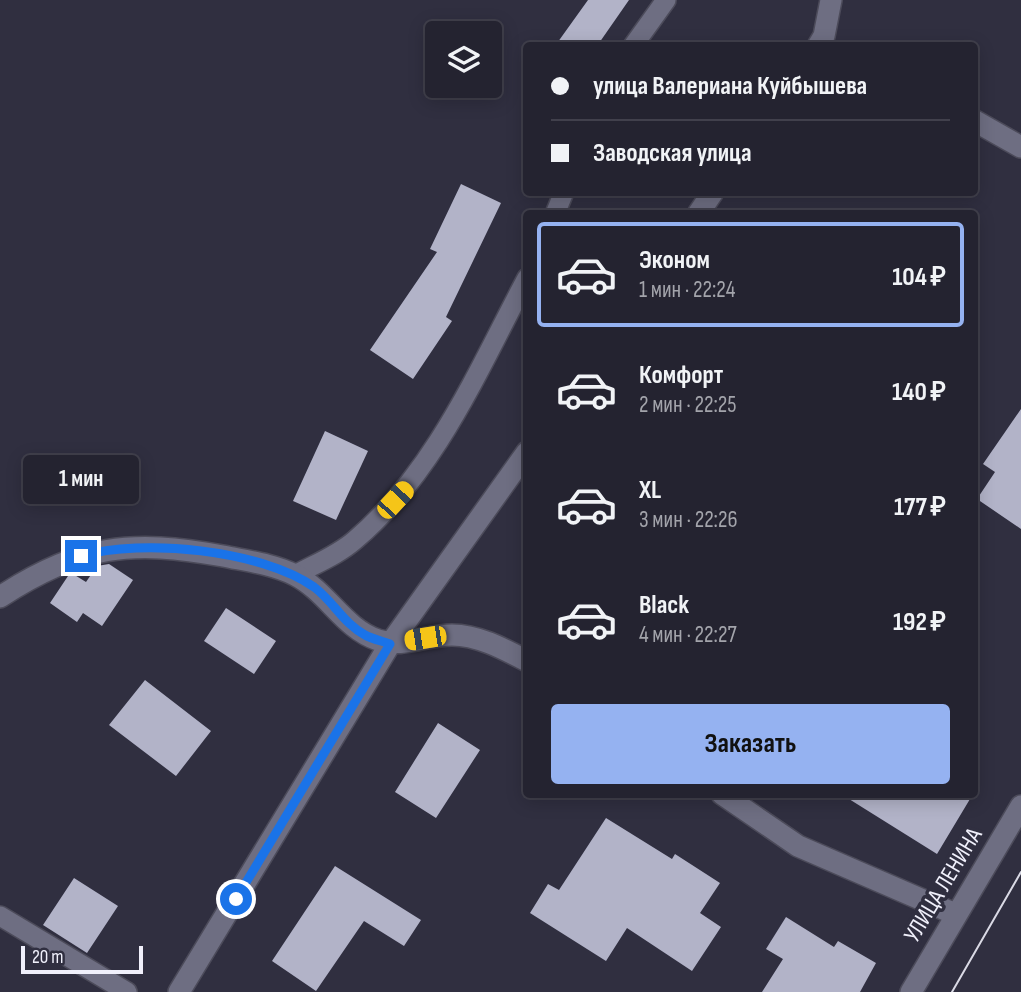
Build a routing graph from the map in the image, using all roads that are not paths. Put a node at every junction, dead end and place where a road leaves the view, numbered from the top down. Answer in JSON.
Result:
{"nodes":[{"id":1,"x":666,"y":0,"type":"edge"},
{"id":2,"x":831,"y":0,"type":"edge"},
{"id":3,"x":636,"y":42,"type":"edge"},
{"id":4,"x":828,"y":42,"type":"edge"},
{"id":5,"x":978,"y":123,"type":"edge"},
{"id":6,"x":1021,"y":147,"type":"edge"},
{"id":7,"x":523,"y":286,"type":"edge"},
{"id":8,"x":523,"y":458,"type":"edge"},
{"id":9,"x":295,"y":575,"type":"junction"},
{"id":10,"x":0,"y":597,"type":"edge"},
{"id":11,"x":390,"y":644,"type":"junction"},
{"id":12,"x":523,"y":659,"type":"edge"},
{"id":13,"x":728,"y":798,"type":"edge"},
{"id":14,"x":1021,"y":806,"type":"edge"},
{"id":15,"x":955,"y":914,"type":"junction"},
{"id":16,"x":0,"y":916,"type":"edge"},
{"id":17,"x":127,"y":992,"type":"edge"},
{"id":18,"x":179,"y":992,"type":"edge"},
{"id":19,"x":911,"y":992,"type":"edge"}],
"edges":[{"from":1,"to":3,"type":"lane"},
{"from":2,"to":4,"type":"street"},
{"from":5,"to":6,"type":"street"},
{"from":7,"to":9,"type":"lane"},
{"from":8,"to":11,"type":"street"},
{"from":9,"to":10,"type":"street"},
{"from":9,"to":11,"type":"street"},
{"from":11,"to":12,"type":"street"},
{"from":11,"to":18,"type":"street"},
{"from":13,"to":15,"type":"street"},
{"from":14,"to":15,"type":"street","name":"УЛИЦА ЛЕНИНА"},
{"from":15,"to":19,"type":"street","name":"УЛИЦА ЛЕНИНА"},
{"from":16,"to":17,"type":"lane"}]}
